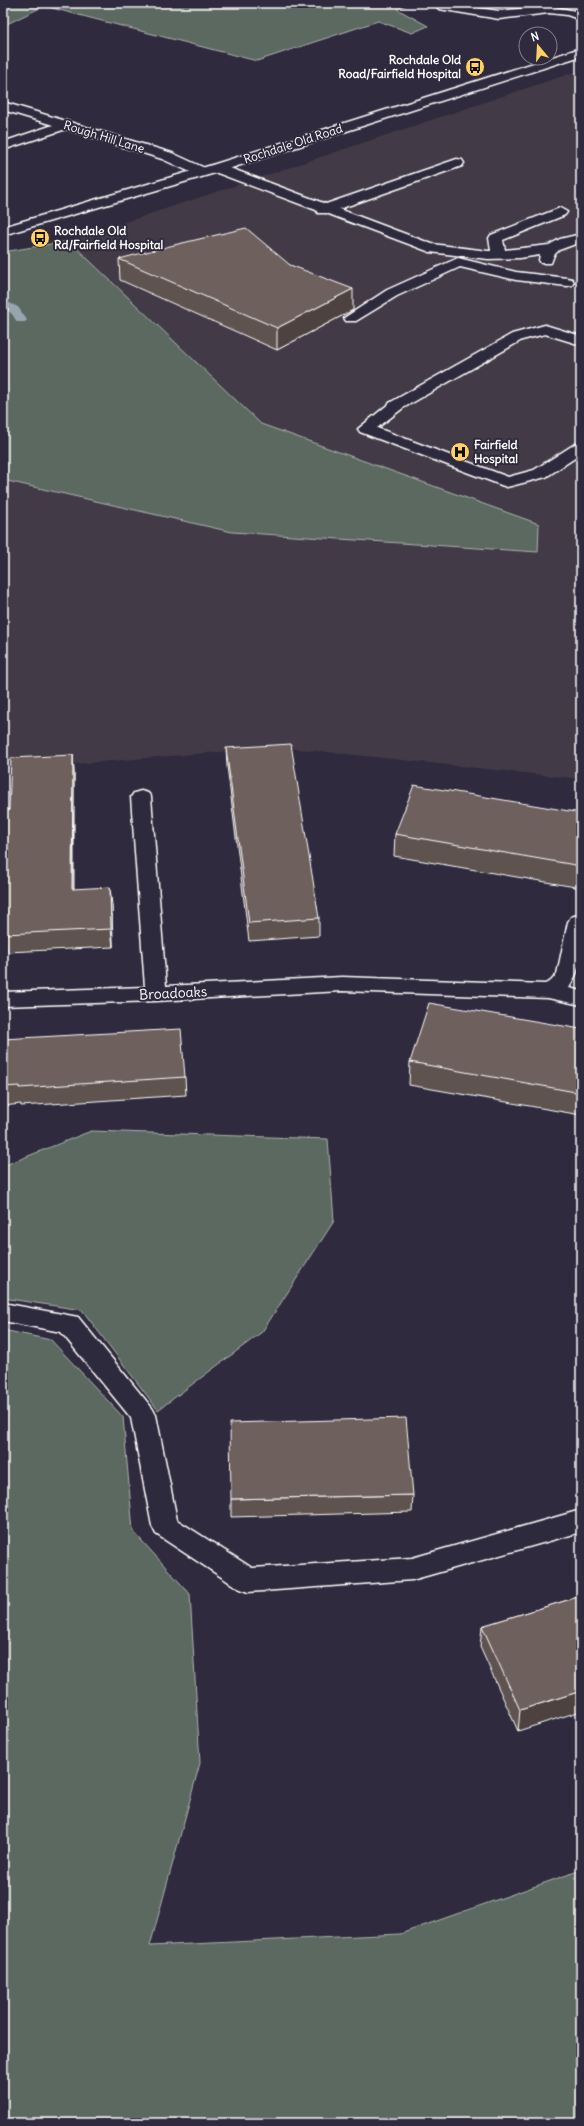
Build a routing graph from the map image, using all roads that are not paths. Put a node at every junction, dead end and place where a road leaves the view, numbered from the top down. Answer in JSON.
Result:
{"nodes":[{"id":1,"x":443,"y":7,"type":"dead end"},
{"id":2,"x":581,"y":16,"type":"edge"},
{"id":3,"x":581,"y":52,"type":"edge"},
{"id":4,"x":3,"y":106,"type":"edge"},
{"id":5,"x":66,"y":125,"type":"junction"},
{"id":6,"x":3,"y":146,"type":"edge"},
{"id":7,"x":457,"y":163,"type":"dead end"},
{"id":8,"x":217,"y":168,"type":"junction"},
{"id":9,"x":202,"y":172,"type":"junction"},
{"id":10,"x":323,"y":210,"type":"junction"},
{"id":11,"x":560,"y":212,"type":"dead end"},
{"id":12,"x":3,"y":231,"type":"edge"},
{"id":13,"x":581,"y":238,"type":"edge"},
{"id":14,"x":430,"y":248,"type":"junction"},
{"id":15,"x":553,"y":248,"type":"junction"},
{"id":16,"x":500,"y":255,"type":"junction"},
{"id":17,"x":458,"y":262,"type":"junction"},
{"id":18,"x":567,"y":282,"type":"junction"},
{"id":19,"x":581,"y":287,"type":"edge"},
{"id":20,"x":351,"y":318,"type":"edge"},
{"id":21,"x":581,"y":341,"type":"edge"},
{"id":22,"x":581,"y":447,"type":"edge"},
{"id":23,"x":141,"y":797,"type":"dead end"},
{"id":24,"x":581,"y":921,"type":"edge"},
{"id":25,"x":548,"y":991,"type":"junction"},
{"id":26,"x":156,"y":994,"type":"junction"},
{"id":27,"x":581,"y":998,"type":"edge"},
{"id":28,"x":3,"y":999,"type":"edge"},
{"id":29,"x":3,"y":1312,"type":"edge"},
{"id":30,"x":581,"y":1521,"type":"edge"}],
"edges":[{"from":1,"to":2,"type":"street"},
{"from":3,"to":8,"type":"street","name":"Rochdale Old Road"},
{"from":4,"to":5,"type":"street","name":"Rough Hill Lane"},
{"from":5,"to":6,"type":"street"},
{"from":5,"to":9,"type":"street","name":"Rough Hill Lane"},
{"from":7,"to":10,"type":"street"},
{"from":8,"to":9,"type":"street","name":"Rochdale Old Road"},
{"from":8,"to":10,"type":"street"},
{"from":9,"to":12,"type":"street","name":"Rochdale Old Road"},
{"from":10,"to":14,"type":"street"},
{"from":11,"to":16,"type":"street"},
{"from":13,"to":15,"type":"street"},
{"from":14,"to":16,"type":"street"},
{"from":14,"to":17,"type":"street"},
{"from":15,"to":16,"type":"street"},
{"from":15,"to":18,"type":"street"},
{"from":17,"to":18,"type":"street"},
{"from":17,"to":20,"type":"street"},
{"from":18,"to":19,"type":"street"},
{"from":21,"to":22,"type":"street"},
{"from":23,"to":26,"type":"street"},
{"from":24,"to":25,"type":"street"},
{"from":25,"to":26,"type":"street","name":"Broadoaks"},
{"from":25,"to":27,"type":"street","name":"Broadoaks"},
{"from":26,"to":28,"type":"street","name":"Broadoaks"},
{"from":29,"to":30,"type":"street"}]}
